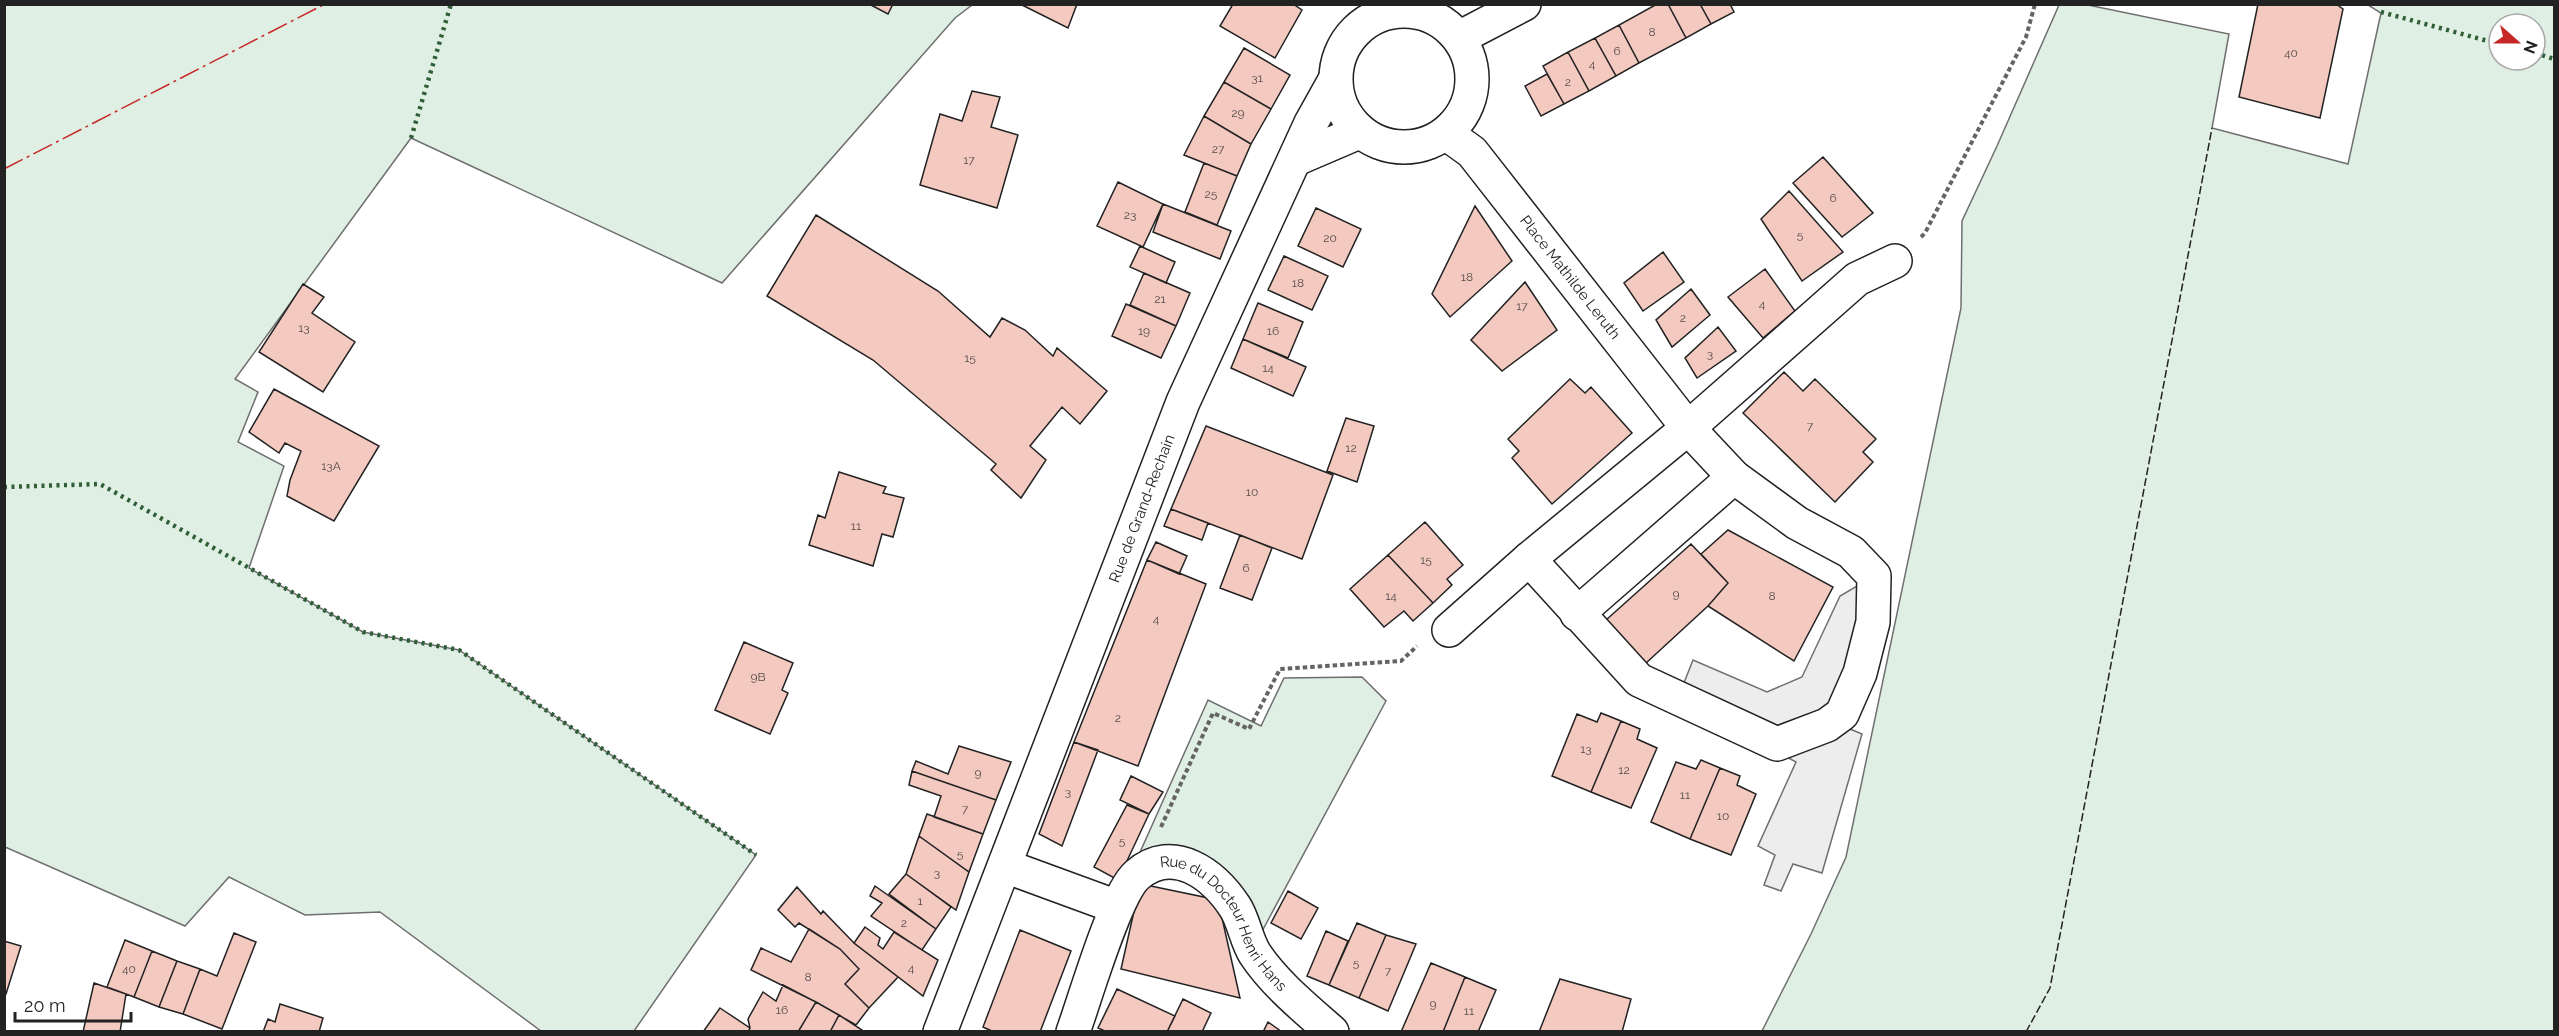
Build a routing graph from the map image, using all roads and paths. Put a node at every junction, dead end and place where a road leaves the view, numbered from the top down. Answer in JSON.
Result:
{"nodes":[{"id":1,"x":1524,"y":4,"type":"edge"},
{"id":2,"x":2035,"y":4,"type":"edge"},
{"id":3,"x":1400,"y":8,"type":"edge"},
{"id":4,"x":1459,"y":38,"type":"junction"},
{"id":5,"x":1335,"y":80,"type":"junction"},
{"id":6,"x":1359,"y":132,"type":"junction"},
{"id":7,"x":1447,"y":134,"type":"junction"},
{"id":8,"x":1296,"y":159,"type":"junction"},
{"id":9,"x":1896,"y":261,"type":"joint"},
{"id":10,"x":1688,"y":428,"type":"junction"},
{"id":11,"x":1734,"y":477,"type":"junction"},
{"id":12,"x":1529,"y":559,"type":"junction"},
{"id":13,"x":1577,"y":614,"type":"junction"},
{"id":14,"x":1449,"y":630,"type":"joint"},
{"id":15,"x":1158,"y":864,"type":"junction"},
{"id":16,"x":1005,"y":866,"type":"junction"},
{"id":17,"x":1117,"y":907,"type":"junction"},
{"id":18,"x":940,"y":1032,"type":"edge"},
{"id":19,"x":1073,"y":1032,"type":"edge"},
{"id":20,"x":1332,"y":1032,"type":"edge"}],
"edges":[{"from":1,"to":4,"type":"street"},
{"from":2,"to":9,"type":"path"},
{"from":3,"to":4,"type":"street"},
{"from":3,"to":5,"type":"street"},
{"from":4,"to":7,"type":"street"},
{"from":5,"to":6,"type":"street"},
{"from":5,"to":8,"type":"street","name":"Rue de Grand-Rechain"},
{"from":6,"to":7,"type":"street"},
{"from":6,"to":8,"type":"street"},
{"from":7,"to":10,"type":"street","name":"Place Mathilde Leruth"},
{"from":8,"to":16,"type":"street","name":"Rue de Grand-Rechain"},
{"from":9,"to":10,"type":"street"},
{"from":10,"to":11,"type":"street","name":"Place Mathilde Leruth"},
{"from":10,"to":12,"type":"street"},
{"from":11,"to":13,"type":"street"},
{"from":11,"to":13,"type":"street","name":"Place Mathilde Leruth"},
{"from":12,"to":13,"type":"street","name":"Place Mathilde Leruth"},
{"from":12,"to":14,"type":"street"},
{"from":14,"to":15,"type":"path"},
{"from":15,"to":17,"type":"street","name":"Rue du Docteur Henri Hans"},
{"from":15,"to":20,"type":"street","name":"Rue du Docteur Henri Hans"},
{"from":16,"to":17,"type":"street"},
{"from":16,"to":18,"type":"street","name":"Rue de Grand-Rechain"},
{"from":17,"to":19,"type":"street","name":"Rue du Docteur Henri Hans"}]}
